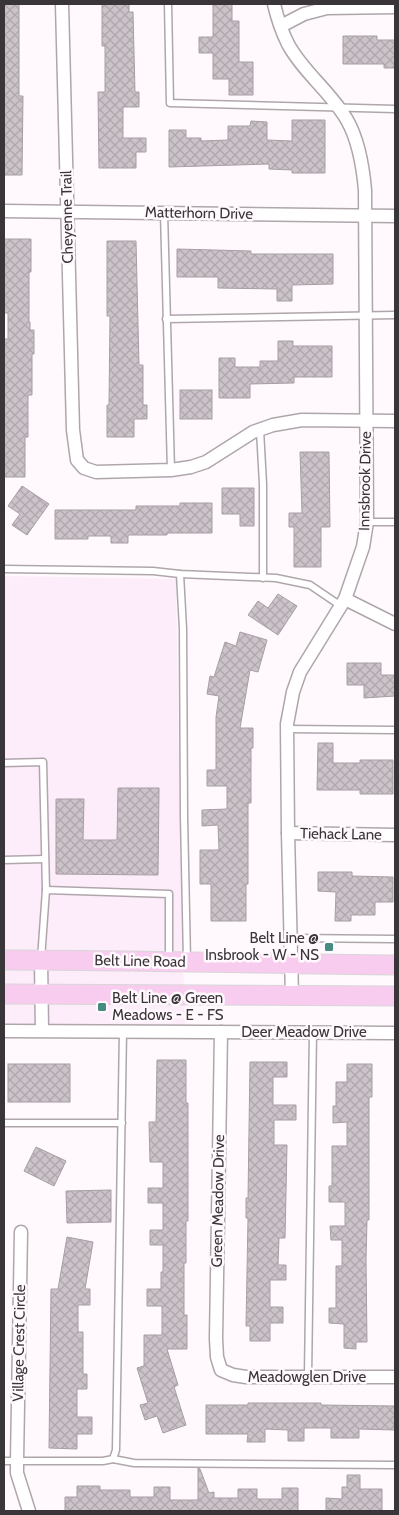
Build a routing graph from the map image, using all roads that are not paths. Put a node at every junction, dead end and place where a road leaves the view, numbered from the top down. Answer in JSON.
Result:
{"nodes":[{"id":1,"x":62,"y":4,"type":"edge"},
{"id":2,"x":168,"y":4,"type":"edge"},
{"id":3,"x":274,"y":4,"type":"edge"},
{"id":4,"x":395,"y":7,"type":"edge"},
{"id":5,"x":281,"y":26,"type":"junction"},
{"id":6,"x":339,"y":108,"type":"junction"},
{"id":7,"x":395,"y":109,"type":"edge"},
{"id":8,"x":4,"y":210,"type":"edge"},
{"id":9,"x":66,"y":211,"type":"junction"},
{"id":10,"x":164,"y":213,"type":"junction"},
{"id":11,"x":365,"y":215,"type":"junction"},
{"id":12,"x":395,"y":216,"type":"edge"},
{"id":13,"x":366,"y":314,"type":"junction"},
{"id":14,"x":395,"y":315,"type":"edge"},
{"id":15,"x":166,"y":319,"type":"junction"},
{"id":16,"x":367,"y":420,"type":"junction"},
{"id":17,"x":395,"y":421,"type":"edge"},
{"id":18,"x":260,"y":430,"type":"junction"},
{"id":19,"x":171,"y":470,"type":"junction"},
{"id":20,"x":367,"y":522,"type":"junction"},
{"id":21,"x":395,"y":522,"type":"edge"},
{"id":22,"x":4,"y":570,"type":"edge"},
{"id":23,"x":180,"y":574,"type":"junction"},
{"id":24,"x":263,"y":578,"type":"junction"},
{"id":25,"x":343,"y":602,"type":"junction"},
{"id":26,"x":395,"y":624,"type":"edge"},
{"id":27,"x":287,"y":729,"type":"junction"},
{"id":28,"x":395,"y":730,"type":"edge"},
{"id":29,"x":4,"y":763,"type":"edge"},
{"id":30,"x":288,"y":833,"type":"junction"},
{"id":31,"x":395,"y":835,"type":"edge"},
{"id":32,"x":46,"y":859,"type":"junction"},
{"id":33,"x":4,"y":860,"type":"edge"},
{"id":34,"x":46,"y":890,"type":"junction"},
{"id":35,"x":290,"y":938,"type":"junction"},
{"id":36,"x":395,"y":939,"type":"edge"},
{"id":37,"x":4,"y":960,"type":"edge"},
{"id":38,"x":41,"y":960,"type":"junction"},
{"id":39,"x":178,"y":962,"type":"junction"},
{"id":40,"x":291,"y":964,"type":"junction"},
{"id":41,"x":395,"y":965,"type":"edge"},
{"id":42,"x":4,"y":994,"type":"edge"},
{"id":43,"x":42,"y":994,"type":"junction"},
{"id":44,"x":292,"y":996,"type":"junction"},
{"id":45,"x":395,"y":996,"type":"edge"},
{"id":46,"x":42,"y":1030,"type":"junction"},
{"id":47,"x":4,"y":1031,"type":"edge"},
{"id":48,"x":123,"y":1031,"type":"junction"},
{"id":49,"x":222,"y":1032,"type":"junction"},
{"id":50,"x":313,"y":1032,"type":"junction"},
{"id":51,"x":395,"y":1033,"type":"edge"},
{"id":52,"x":4,"y":1123,"type":"edge"},
{"id":53,"x":122,"y":1123,"type":"junction"},
{"id":54,"x":21,"y":1232,"type":"dead end"},
{"id":55,"x":221,"y":1370,"type":"joint"},
{"id":56,"x":308,"y":1376,"type":"junction"},
{"id":57,"x":395,"y":1377,"type":"edge"},
{"id":58,"x":113,"y":1459,"type":"junction"},
{"id":59,"x":10,"y":1461,"type":"edge"},
{"id":60,"x":395,"y":1465,"type":"edge"},
{"id":61,"x":29,"y":1511,"type":"edge"}],
"edges":[{"from":1,"to":9,"type":"street","name":"Cheyenne Trail"},
{"from":2,"to":6,"type":"lane"},
{"from":3,"to":5,"type":"street","name":"Innsbrook Drive"},
{"from":4,"to":5,"type":"street"},
{"from":5,"to":6,"type":"street","name":"Innsbrook Drive"},
{"from":6,"to":7,"type":"lane"},
{"from":6,"to":11,"type":"street","name":"Innsbrook Drive"},
{"from":8,"to":9,"type":"street","name":"Matterhorn Drive"},
{"from":9,"to":10,"type":"street","name":"Matterhorn Drive"},
{"from":9,"to":19,"type":"street","name":"Cheyenne Trail"},
{"from":10,"to":11,"type":"street","name":"Matterhorn Drive"},
{"from":10,"to":15,"type":"lane"},
{"from":11,"to":12,"type":"street","name":"Matterhorn Drive"},
{"from":11,"to":13,"type":"street","name":"Innsbrook Drive"},
{"from":13,"to":14,"type":"lane"},
{"from":13,"to":15,"type":"lane"},
{"from":13,"to":16,"type":"street","name":"Innsbrook Drive"},
{"from":15,"to":19,"type":"lane"},
{"from":16,"to":17,"type":"street","name":"Cheyenne Trail"},
{"from":16,"to":18,"type":"street","name":"Cheyenne Trail"},
{"from":16,"to":20,"type":"street","name":"Innsbrook Drive"},
{"from":18,"to":19,"type":"street","name":"Cheyenne Trail"},
{"from":18,"to":24,"type":"lane"},
{"from":20,"to":21,"type":"lane"},
{"from":20,"to":25,"type":"street","name":"Innsbrook Drive"},
{"from":22,"to":23,"type":"lane"},
{"from":23,"to":24,"type":"lane"},
{"from":23,"to":39,"type":"lane"},
{"from":24,"to":25,"type":"lane"},
{"from":25,"to":26,"type":"street"},
{"from":25,"to":27,"type":"street","name":"Innsbrook Drive"},
{"from":27,"to":28,"type":"lane"},
{"from":27,"to":30,"type":"street","name":"Innsbrook Drive"},
{"from":29,"to":32,"type":"lane"},
{"from":30,"to":31,"type":"street","name":"Tiehack Lane"},
{"from":30,"to":35,"type":"street","name":"Innsbrook Drive"},
{"from":32,"to":33,"type":"lane"},
{"from":32,"to":34,"type":"lane"},
{"from":34,"to":38,"type":"lane"},
{"from":34,"to":39,"type":"lane"},
{"from":35,"to":36,"type":"lane"},
{"from":35,"to":40,"type":"street","name":"Innsbrook Drive"},
{"from":37,"to":38,"type":"main road","name":"Belt Line Road"},
{"from":38,"to":39,"type":"main road","name":"Belt Line Road"},
{"from":38,"to":43,"type":"street"},
{"from":39,"to":40,"type":"main road","name":"Belt Line Road"},
{"from":40,"to":41,"type":"main road","name":"Belt Line Road"},
{"from":40,"to":44,"type":"street","name":"Innsbrook Drive"},
{"from":42,"to":43,"type":"main road"},
{"from":43,"to":44,"type":"main road"},
{"from":43,"to":46,"type":"street"},
{"from":44,"to":45,"type":"main road"},
{"from":46,"to":47,"type":"street","name":"Deer Meadow Drive"},
{"from":46,"to":48,"type":"street","name":"Deer Meadow Drive"},
{"from":48,"to":49,"type":"street","name":"Deer Meadow Drive"},
{"from":48,"to":53,"type":"lane"},
{"from":49,"to":50,"type":"street","name":"Deer Meadow Drive"},
{"from":49,"to":55,"type":"street","name":"Green Meadow Drive"},
{"from":50,"to":51,"type":"street","name":"Deer Meadow Drive"},
{"from":50,"to":56,"type":"lane"},
{"from":52,"to":53,"type":"lane"},
{"from":53,"to":58,"type":"lane"},
{"from":54,"to":59,"type":"street","name":"Village Crest Circle"},
{"from":55,"to":56,"type":"street","name":"Meadowglen Drive"},
{"from":56,"to":57,"type":"street","name":"Meadowglen Drive"},
{"from":58,"to":59,"type":"lane"},
{"from":58,"to":60,"type":"lane"},
{"from":59,"to":61,"type":"street","name":"Village Crest Circle"}]}
